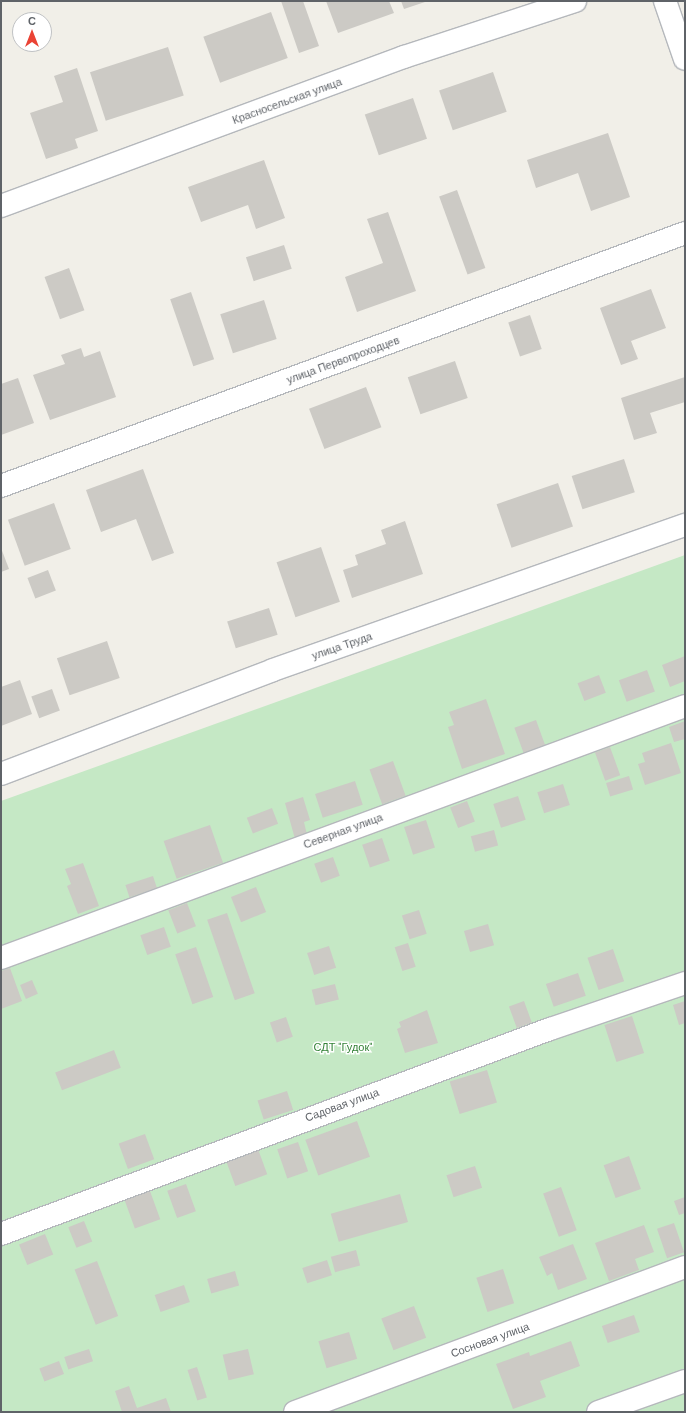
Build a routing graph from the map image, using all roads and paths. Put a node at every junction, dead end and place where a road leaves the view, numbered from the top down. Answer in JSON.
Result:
{"nodes":[{"id":1,"x":575,"y":1,"type":"edge"},
{"id":2,"x":664,"y":1,"type":"edge"},
{"id":3,"x":685,"y":59,"type":"edge"},
{"id":4,"x":1,"y":206,"type":"edge"},
{"id":5,"x":685,"y":233,"type":"edge"},
{"id":6,"x":1,"y":486,"type":"edge"},
{"id":7,"x":685,"y":525,"type":"edge"},
{"id":8,"x":685,"y":706,"type":"edge"},
{"id":9,"x":1,"y":774,"type":"edge"},
{"id":10,"x":1,"y":958,"type":"edge"},
{"id":11,"x":685,"y":983,"type":"edge"},
{"id":12,"x":1,"y":1234,"type":"edge"},
{"id":13,"x":685,"y":1267,"type":"edge"},
{"id":14,"x":685,"y":1381,"type":"edge"},
{"id":15,"x":295,"y":1412,"type":"edge"},
{"id":16,"x":598,"y":1412,"type":"edge"}],
"edges":[{"from":1,"to":4,"type":"street","name":"Красносельская улица"},
{"from":2,"to":3,"type":"street"},
{"from":5,"to":6,"type":"street","name":"улица Первопроходцев"},
{"from":7,"to":9,"type":"street","name":"улица Труда"},
{"from":8,"to":10,"type":"street","name":"Северная улица"},
{"from":11,"to":12,"type":"street","name":"Садовая улица"},
{"from":13,"to":15,"type":"street","name":"Сосновая улица"},
{"from":14,"to":16,"type":"street"}]}
